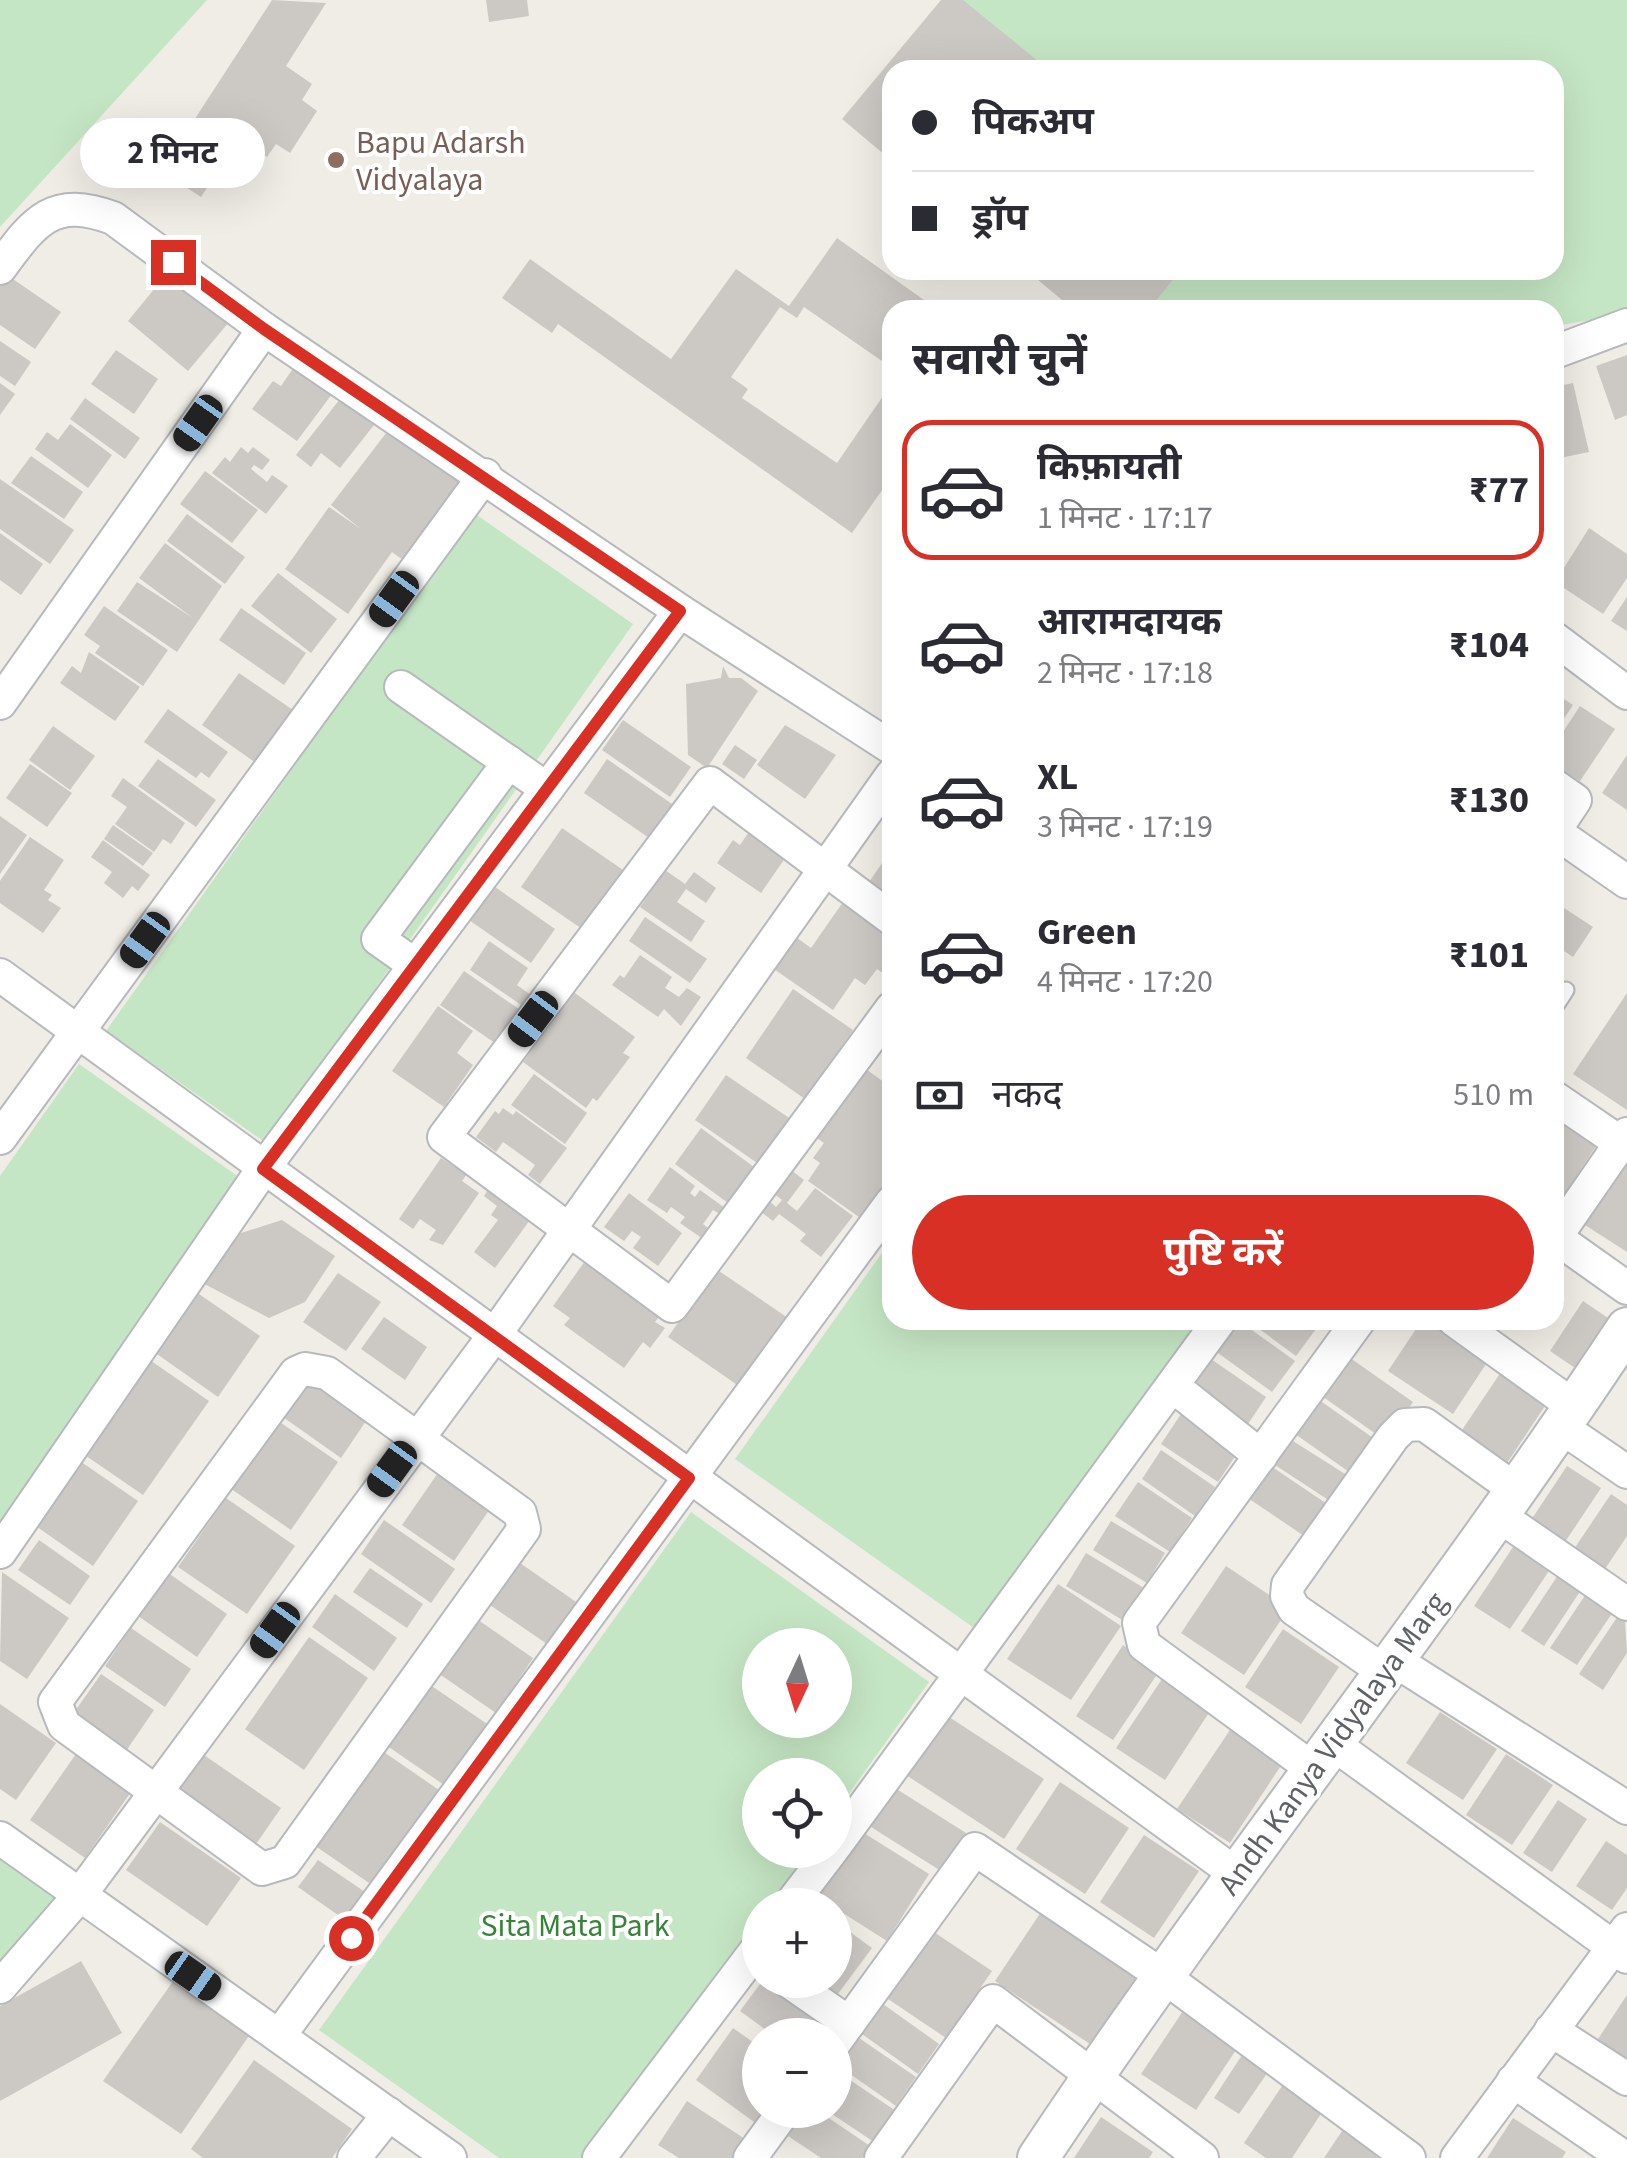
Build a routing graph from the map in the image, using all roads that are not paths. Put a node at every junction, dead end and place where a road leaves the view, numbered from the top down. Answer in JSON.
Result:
{"nodes":[{"id":1,"x":0,"y":268,"type":"edge"},
{"id":2,"x":1627,"y":324,"type":"edge"},
{"id":3,"x":264,"y":329,"type":"junction"},
{"id":4,"x":1564,"y":348,"type":"edge"},
{"id":5,"x":485,"y":475,"type":"junction"},
{"id":6,"x":680,"y":611,"type":"junction"},
{"id":7,"x":1564,"y":646,"type":"edge"},
{"id":8,"x":401,"y":687,"type":"dead end"},
{"id":9,"x":1627,"y":692,"type":"edge"},
{"id":10,"x":0,"y":703,"type":"edge"},
{"id":11,"x":882,"y":742,"type":"edge"},
{"id":12,"x":508,"y":762,"type":"junction"},
{"id":13,"x":546,"y":789,"type":"junction"},
{"id":14,"x":882,"y":789,"type":"edge"},
{"id":15,"x":1564,"y":792,"type":"edge"},
{"id":16,"x":1564,"y":817,"type":"edge"},
{"id":17,"x":1564,"y":837,"type":"edge"},
{"id":18,"x":444,"y":850,"type":"junction"},
{"id":19,"x":824,"y":870,"type":"junction"},
{"id":20,"x":480,"y":878,"type":"junction"},
{"id":21,"x":1627,"y":882,"type":"edge"},
{"id":22,"x":882,"y":913,"type":"edge"},
{"id":23,"x":415,"y":966,"type":"junction"},
{"id":24,"x":0,"y":976,"type":"edge"},
{"id":25,"x":1566,"y":990,"type":"dead end"},
{"id":26,"x":1564,"y":993,"type":"edge"},
{"id":27,"x":882,"y":1022,"type":"edge"},
{"id":28,"x":77,"y":1032,"type":"junction"},
{"id":29,"x":1564,"y":1103,"type":"edge"},
{"id":30,"x":0,"y":1138,"type":"edge"},
{"id":31,"x":1624,"y":1138,"type":"edge"},
{"id":32,"x":263,"y":1169,"type":"junction"},
{"id":33,"x":882,"y":1216,"type":"edge"},
{"id":34,"x":1564,"y":1224,"type":"edge"},
{"id":35,"x":569,"y":1229,"type":"junction"},
{"id":36,"x":1564,"y":1243,"type":"edge"},
{"id":37,"x":1627,"y":1288,"type":"edge"},
{"id":38,"x":1627,"y":1328,"type":"edge"},
{"id":39,"x":1213,"y":1330,"type":"edge"},
{"id":40,"x":1352,"y":1330,"type":"edge"},
{"id":41,"x":1466,"y":1330,"type":"edge"},
{"id":42,"x":493,"y":1336,"type":"junction"},
{"id":43,"x":1174,"y":1387,"type":"junction"},
{"id":44,"x":1568,"y":1417,"type":"junction"},
{"id":45,"x":416,"y":1436,"type":"junction"},
{"id":46,"x":1261,"y":1456,"type":"junction"},
{"id":47,"x":1627,"y":1472,"type":"edge"},
{"id":48,"x":689,"y":1478,"type":"junction"},
{"id":49,"x":1507,"y":1502,"type":"junction"},
{"id":50,"x":0,"y":1552,"type":"edge"},
{"id":51,"x":1627,"y":1604,"type":"edge"},
{"id":52,"x":1390,"y":1666,"type":"junction"},
{"id":53,"x":963,"y":1677,"type":"junction"},
{"id":54,"x":1322,"y":1756,"type":"junction"},
{"id":55,"x":157,"y":1790,"type":"junction"},
{"id":56,"x":1627,"y":1808,"type":"edge"},
{"id":57,"x":852,"y":1824,"type":"edge"},
{"id":58,"x":0,"y":1838,"type":"edge"},
{"id":59,"x":819,"y":1868,"type":"edge"},
{"id":60,"x":1235,"y":1873,"type":"junction"},
{"id":61,"x":803,"y":1888,"type":"edge"},
{"id":62,"x":79,"y":1896,"type":"junction"},
{"id":63,"x":1622,"y":1945,"type":"edge"},
{"id":64,"x":742,"y":1973,"type":"edge"},
{"id":65,"x":1163,"y":1976,"type":"junction"},
{"id":66,"x":0,"y":1987,"type":"edge"},
{"id":67,"x":806,"y":1998,"type":"edge"},
{"id":68,"x":827,"y":2018,"type":"edge"},
{"id":69,"x":852,"y":2018,"type":"edge"},
{"id":70,"x":1551,"y":2030,"type":"junction"},
{"id":71,"x":279,"y":2036,"type":"junction"},
{"id":72,"x":1091,"y":2079,"type":"junction"},
{"id":73,"x":1627,"y":2080,"type":"edge"},
{"id":74,"x":1513,"y":2081,"type":"junction"},
{"id":75,"x":388,"y":2114,"type":"junction"},
{"id":76,"x":772,"y":2128,"type":"edge"},
{"id":77,"x":354,"y":2158,"type":"edge"},
{"id":78,"x":450,"y":2158,"type":"edge"},
{"id":79,"x":599,"y":2158,"type":"edge"},
{"id":80,"x":750,"y":2158,"type":"edge"},
{"id":81,"x":881,"y":2158,"type":"edge"},
{"id":82,"x":1038,"y":2158,"type":"edge"},
{"id":83,"x":1202,"y":2158,"type":"edge"},
{"id":84,"x":1409,"y":2158,"type":"edge"},
{"id":85,"x":1457,"y":2158,"type":"edge"},
{"id":86,"x":1625,"y":2158,"type":"edge"}],
"edges":[{"from":1,"to":3,"type":"street"},
{"from":2,"to":4,"type":"street"},
{"from":3,"to":5,"type":"street"},
{"from":3,"to":10,"type":"street"},
{"from":5,"to":6,"type":"street"},
{"from":5,"to":28,"type":"street"},
{"from":6,"to":11,"type":"street"},
{"from":6,"to":13,"type":"street"},
{"from":7,"to":9,"type":"street"},
{"from":8,"to":12,"type":"street"},
{"from":12,"to":13,"type":"street"},
{"from":12,"to":18,"type":"street"},
{"from":13,"to":20,"type":"street"},
{"from":14,"to":19,"type":"street"},
{"from":15,"to":16,"type":"street"},
{"from":17,"to":21,"type":"street"},
{"from":18,"to":20,"type":"street"},
{"from":18,"to":23,"type":"street"},
{"from":19,"to":22,"type":"street"},
{"from":19,"to":35,"type":"street"},
{"from":19,"to":35,"type":"street"},
{"from":20,"to":23,"type":"street"},
{"from":23,"to":32,"type":"street"},
{"from":24,"to":28,"type":"street"},
{"from":25,"to":26,"type":"lane"},
{"from":27,"to":35,"type":"street"},
{"from":28,"to":30,"type":"street"},
{"from":28,"to":32,"type":"street"},
{"from":29,"to":31,"type":"street"},
{"from":31,"to":34,"type":"street"},
{"from":32,"to":42,"type":"street"},
{"from":32,"to":50,"type":"street"},
{"from":33,"to":48,"type":"street"},
{"from":35,"to":42,"type":"street"},
{"from":36,"to":37,"type":"street"},
{"from":38,"to":44,"type":"street","name":"Andh Kanya Vidyalaya Marg"},
{"from":39,"to":43,"type":"street"},
{"from":40,"to":46,"type":"street"},
{"from":41,"to":44,"type":"street"},
{"from":42,"to":45,"type":"street"},
{"from":42,"to":48,"type":"street"},
{"from":43,"to":46,"type":"street"},
{"from":43,"to":53,"type":"street"},
{"from":44,"to":47,"type":"street"},
{"from":44,"to":49,"type":"street","name":"Andh Kanya Vidyalaya Marg"},
{"from":45,"to":55,"type":"street"},
{"from":45,"to":55,"type":"street"},
{"from":45,"to":55,"type":"street"},
{"from":46,"to":54,"type":"street"},
{"from":48,"to":53,"type":"street"},
{"from":48,"to":71,"type":"street"},
{"from":49,"to":51,"type":"street"},
{"from":49,"to":52,"type":"street","name":"Andh Kanya Vidyalaya Marg"},
{"from":49,"to":52,"type":"street"},
{"from":52,"to":54,"type":"street","name":"Andh Kanya Vidyalaya Marg"},
{"from":52,"to":56,"type":"street"},
{"from":53,"to":57,"type":"street"},
{"from":53,"to":60,"type":"street"},
{"from":54,"to":60,"type":"street","name":"Andh Kanya Vidyalaya Marg"},
{"from":54,"to":63,"type":"street"},
{"from":55,"to":62,"type":"street"},
{"from":58,"to":62,"type":"street"},
{"from":59,"to":61,"type":"street"},
{"from":60,"to":65,"type":"street","name":"Andh Kanya Vidyalaya Marg"},
{"from":62,"to":66,"type":"street"},
{"from":62,"to":71,"type":"street"},
{"from":63,"to":70,"type":"street"},
{"from":64,"to":79,"type":"street"},
{"from":65,"to":69,"type":"street"},
{"from":65,"to":72,"type":"street","name":"Andh Kanya Vidyalaya Marg"},
{"from":65,"to":84,"type":"street"},
{"from":67,"to":68,"type":"street"},
{"from":70,"to":73,"type":"street"},
{"from":70,"to":74,"type":"street"},
{"from":71,"to":75,"type":"street"},
{"from":72,"to":81,"type":"street"},
{"from":72,"to":82,"type":"street","name":"Andh Kanya Vidyalaya Marg"},
{"from":72,"to":83,"type":"street"},
{"from":74,"to":85,"type":"street"},
{"from":74,"to":86,"type":"street"},
{"from":75,"to":77,"type":"street"},
{"from":75,"to":78,"type":"street"},
{"from":76,"to":80,"type":"street"}]}
